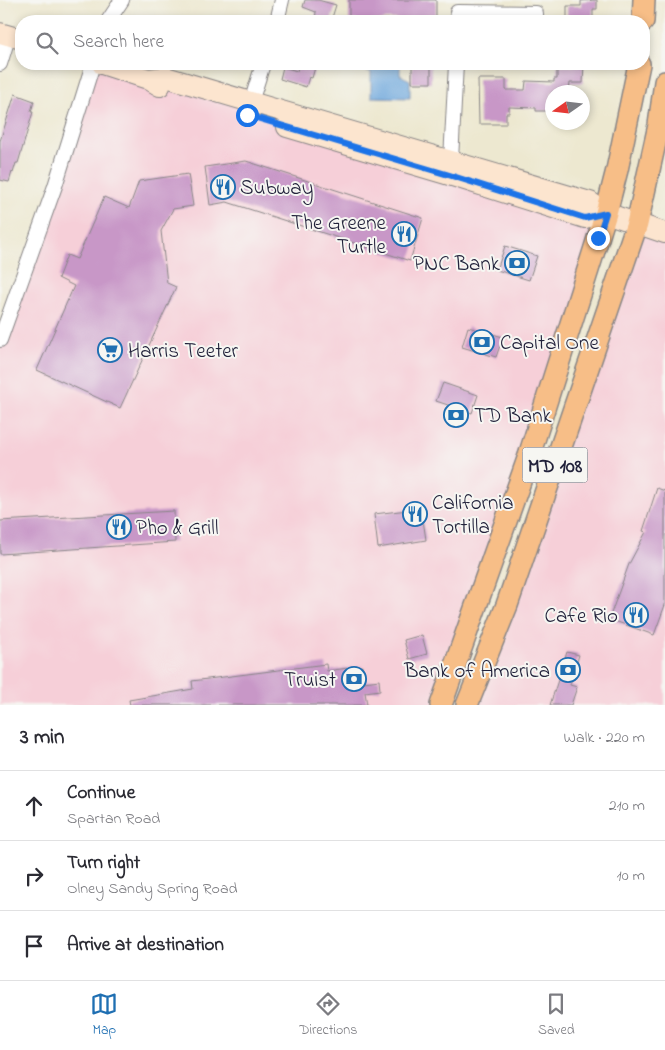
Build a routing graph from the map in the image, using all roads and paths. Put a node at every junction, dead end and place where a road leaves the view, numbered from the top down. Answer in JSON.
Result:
{"nodes":[{"id":1,"x":122,"y":0,"type":"edge"},
{"id":2,"x":282,"y":0,"type":"edge"},
{"id":3,"x":644,"y":0,"type":"edge"},
{"id":4,"x":456,"y":11,"type":"edge"},
{"id":5,"x":112,"y":15,"type":"edge"},
{"id":6,"x":278,"y":15,"type":"edge"},
{"id":7,"x":536,"y":15,"type":"edge"},
{"id":8,"x":643,"y":15,"type":"edge"},
{"id":9,"x":10,"y":35,"type":"edge"},
{"id":10,"x":0,"y":64,"type":"edge"},
{"id":11,"x":91,"y":70,"type":"edge"},
{"id":12,"x":120,"y":70,"type":"edge"},
{"id":13,"x":261,"y":70,"type":"edge"},
{"id":14,"x":456,"y":70,"type":"edge"},
{"id":15,"x":638,"y":70,"type":"edge"},
{"id":16,"x":665,"y":82,"type":"edge"},
{"id":17,"x":249,"y":109,"type":"junction"},
{"id":18,"x":451,"y":160,"type":"junction"},
{"id":19,"x":606,"y":213,"type":"junction"},
{"id":20,"x":637,"y":224,"type":"junction"},
{"id":21,"x":665,"y":233,"type":"edge"},
{"id":22,"x":0,"y":340,"type":"edge"},
{"id":23,"x":441,"y":705,"type":"edge"},
{"id":24,"x":467,"y":705,"type":"edge"}],
"edges":[{"from":1,"to":5,"type":"street"},
{"from":2,"to":6,"type":"street"},
{"from":3,"to":8,"type":"main road"},
{"from":4,"to":7,"type":"street"},
{"from":9,"to":10,"type":"street"},
{"from":11,"to":22,"type":"street"},
{"from":12,"to":17,"type":"street"},
{"from":13,"to":17,"type":"street"},
{"from":14,"to":18,"type":"street"},
{"from":15,"to":19,"type":"main road","number":"MD 108"},
{"from":16,"to":20,"type":"main road","number":"MD 108"},
{"from":17,"to":18,"type":"street"},
{"from":17,"to":19,"type":"street"},
{"from":18,"to":19,"type":"street"},
{"from":19,"to":20,"type":"street"},
{"from":19,"to":23,"type":"main road","number":"MD 108"},
{"from":20,"to":21,"type":"street"},
{"from":20,"to":24,"type":"main road","number":"MD 108"}]}
